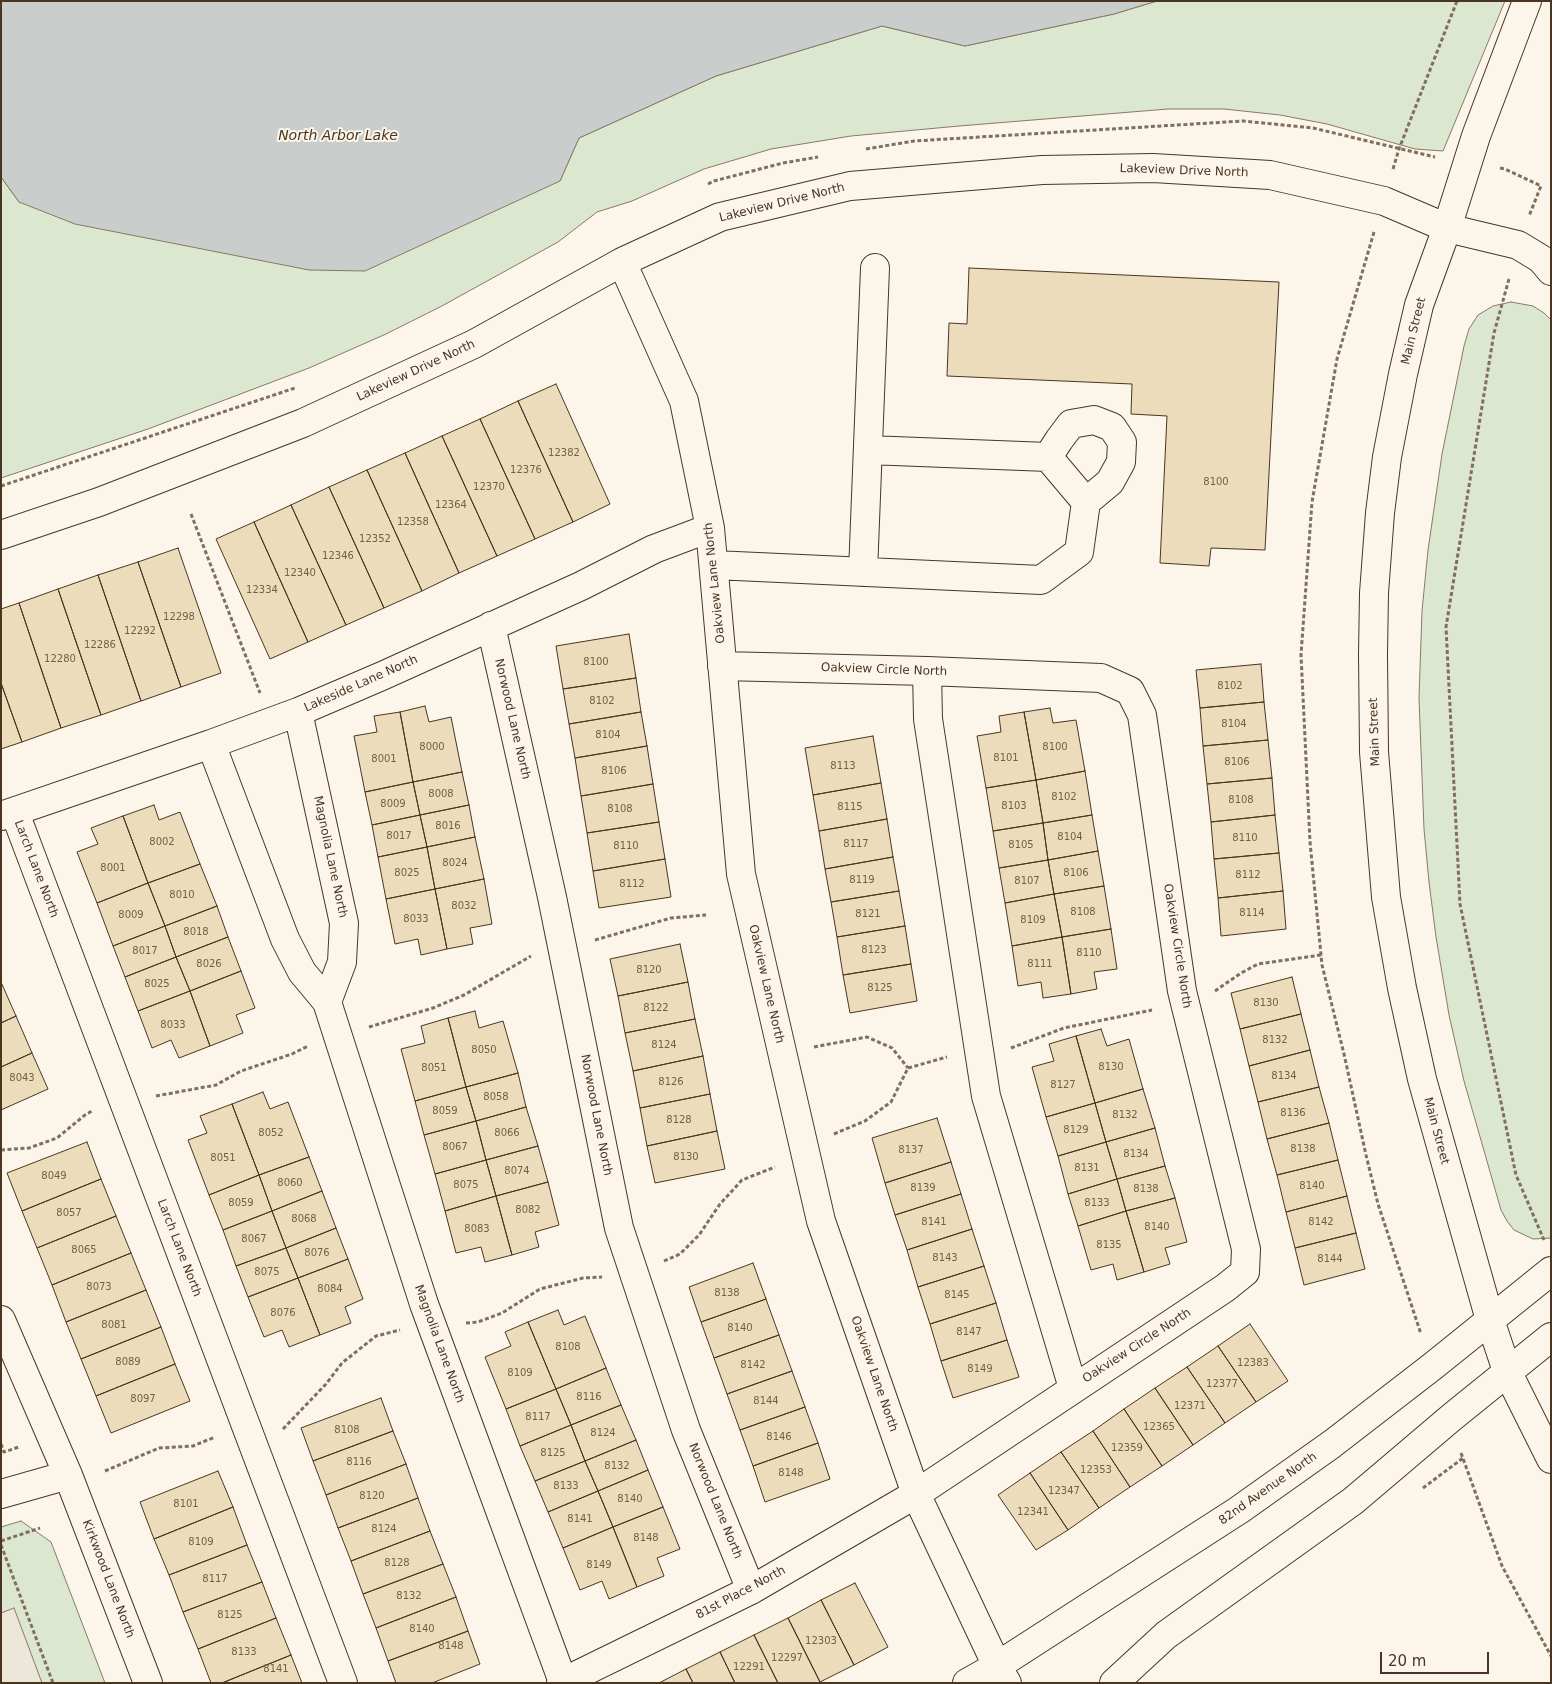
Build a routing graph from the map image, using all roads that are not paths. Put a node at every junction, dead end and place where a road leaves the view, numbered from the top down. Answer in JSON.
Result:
{"nodes":[{"id":1,"x":1527,"y":1,"type":"edge"},
{"id":2,"x":1447,"y":228,"type":"junction"},
{"id":3,"x":622,"y":262,"type":"junction"},
{"id":4,"x":875,"y":268,"type":"dead end"},
{"id":5,"x":1551,"y":271,"type":"edge"},
{"id":6,"x":868,"y":450,"type":"junction"},
{"id":7,"x":1048,"y":457,"type":"junction"},
{"id":8,"x":1086,"y":502,"type":"junction"},
{"id":9,"x":710,"y":528,"type":"junction"},
{"id":10,"x":1,"y":535,"type":"edge"},
{"id":11,"x":714,"y":565,"type":"junction"},
{"id":12,"x":864,"y":572,"type":"junction"},
{"id":13,"x":491,"y":626,"type":"junction"},
{"id":14,"x":722,"y":666,"type":"junction"},
{"id":15,"x":927,"y":671,"type":"junction"},
{"id":16,"x":298,"y":712,"type":"junction"},
{"id":17,"x":212,"y":744,"type":"junction"},
{"id":18,"x":8,"y":814,"type":"edge"},
{"id":19,"x":327,"y":1002,"type":"junction"},
{"id":20,"x":1549,"y":1260,"type":"edge"},
{"id":21,"x":1,"y":1320,"type":"edge"},
{"id":22,"x":1490,"y":1320,"type":"junction"},
{"id":23,"x":1551,"y":1337,"type":"edge"},
{"id":24,"x":1507,"y":1371,"type":"junction"},
{"id":25,"x":1073,"y":1388,"type":"junction"},
{"id":26,"x":1551,"y":1459,"type":"edge"},
{"id":27,"x":68,"y":1475,"type":"junction"},
{"id":28,"x":1,"y":1494,"type":"edge"},
{"id":29,"x":916,"y":1494,"type":"junction"},
{"id":30,"x":751,"y":1590,"type":"junction"},
{"id":31,"x":1002,"y":1674,"type":"edge"},
{"id":32,"x":562,"y":1682,"type":"edge"},
{"id":33,"x":148,"y":1683,"type":"edge"},
{"id":34,"x":343,"y":1683,"type":"edge"},
{"id":35,"x":967,"y":1683,"type":"edge"},
{"id":36,"x":1114,"y":1683,"type":"edge"}],
"edges":[{"from":1,"to":2,"type":"street","name":"Main Street"},
{"from":2,"to":3,"type":"street","name":"Lakeview Drive North"},
{"from":2,"to":5,"type":"street","name":"Lakeview Drive North"},
{"from":2,"to":22,"type":"street","name":"Main Street"},
{"from":3,"to":9,"type":"street","name":"Oakview Lane North"},
{"from":3,"to":10,"type":"street","name":"Lakeview Drive North"},
{"from":4,"to":6,"type":"street"},
{"from":6,"to":7,"type":"street"},
{"from":6,"to":12,"type":"street"},
{"from":7,"to":8,"type":"street"},
{"from":7,"to":8,"type":"street"},
{"from":8,"to":12,"type":"street"},
{"from":9,"to":11,"type":"street","name":"Oakview Lane North"},
{"from":9,"to":13,"type":"street","name":"Lakeside Lane North"},
{"from":11,"to":12,"type":"street"},
{"from":11,"to":14,"type":"street","name":"Oakview Lane North"},
{"from":13,"to":16,"type":"street","name":"Lakeside Lane North"},
{"from":13,"to":30,"type":"street","name":"Norwood Lane North"},
{"from":14,"to":15,"type":"street","name":"Oakview Circle North"},
{"from":14,"to":29,"type":"street","name":"Oakview Lane North"},
{"from":15,"to":25,"type":"street"},
{"from":15,"to":25,"type":"street","name":"Oakview Circle North"},
{"from":16,"to":17,"type":"street","name":"Lakeside Lane North"},
{"from":16,"to":19,"type":"street","name":"Magnolia Lane North"},
{"from":17,"to":18,"type":"street","name":"Lakeside Lane North"},
{"from":17,"to":19,"type":"street","name":"Magnolia Lane North"},
{"from":18,"to":34,"type":"street","name":"Larch Lane North"},
{"from":19,"to":32,"type":"street","name":"Magnolia Lane North"},
{"from":20,"to":22,"type":"street","name":"82nd Avenue North"},
{"from":21,"to":27,"type":"street","name":"Kirkwood Lane North"},
{"from":22,"to":24,"type":"street","name":"Main Street"},
{"from":22,"to":31,"type":"street","name":"82nd Avenue North"},
{"from":23,"to":24,"type":"street"},
{"from":24,"to":26,"type":"street","name":"Main Street"},
{"from":24,"to":36,"type":"street"},
{"from":25,"to":29,"type":"street","name":"Oakview Circle North"},
{"from":27,"to":28,"type":"street"},
{"from":27,"to":33,"type":"street","name":"Kirkwood Lane North"},
{"from":29,"to":30,"type":"street","name":"81st Place North"},
{"from":29,"to":31,"type":"street","name":"Oakview Lane North"},
{"from":30,"to":32,"type":"street","name":"81st Place North"},
{"from":31,"to":35,"type":"street","name":"82nd Avenue North"}]}
